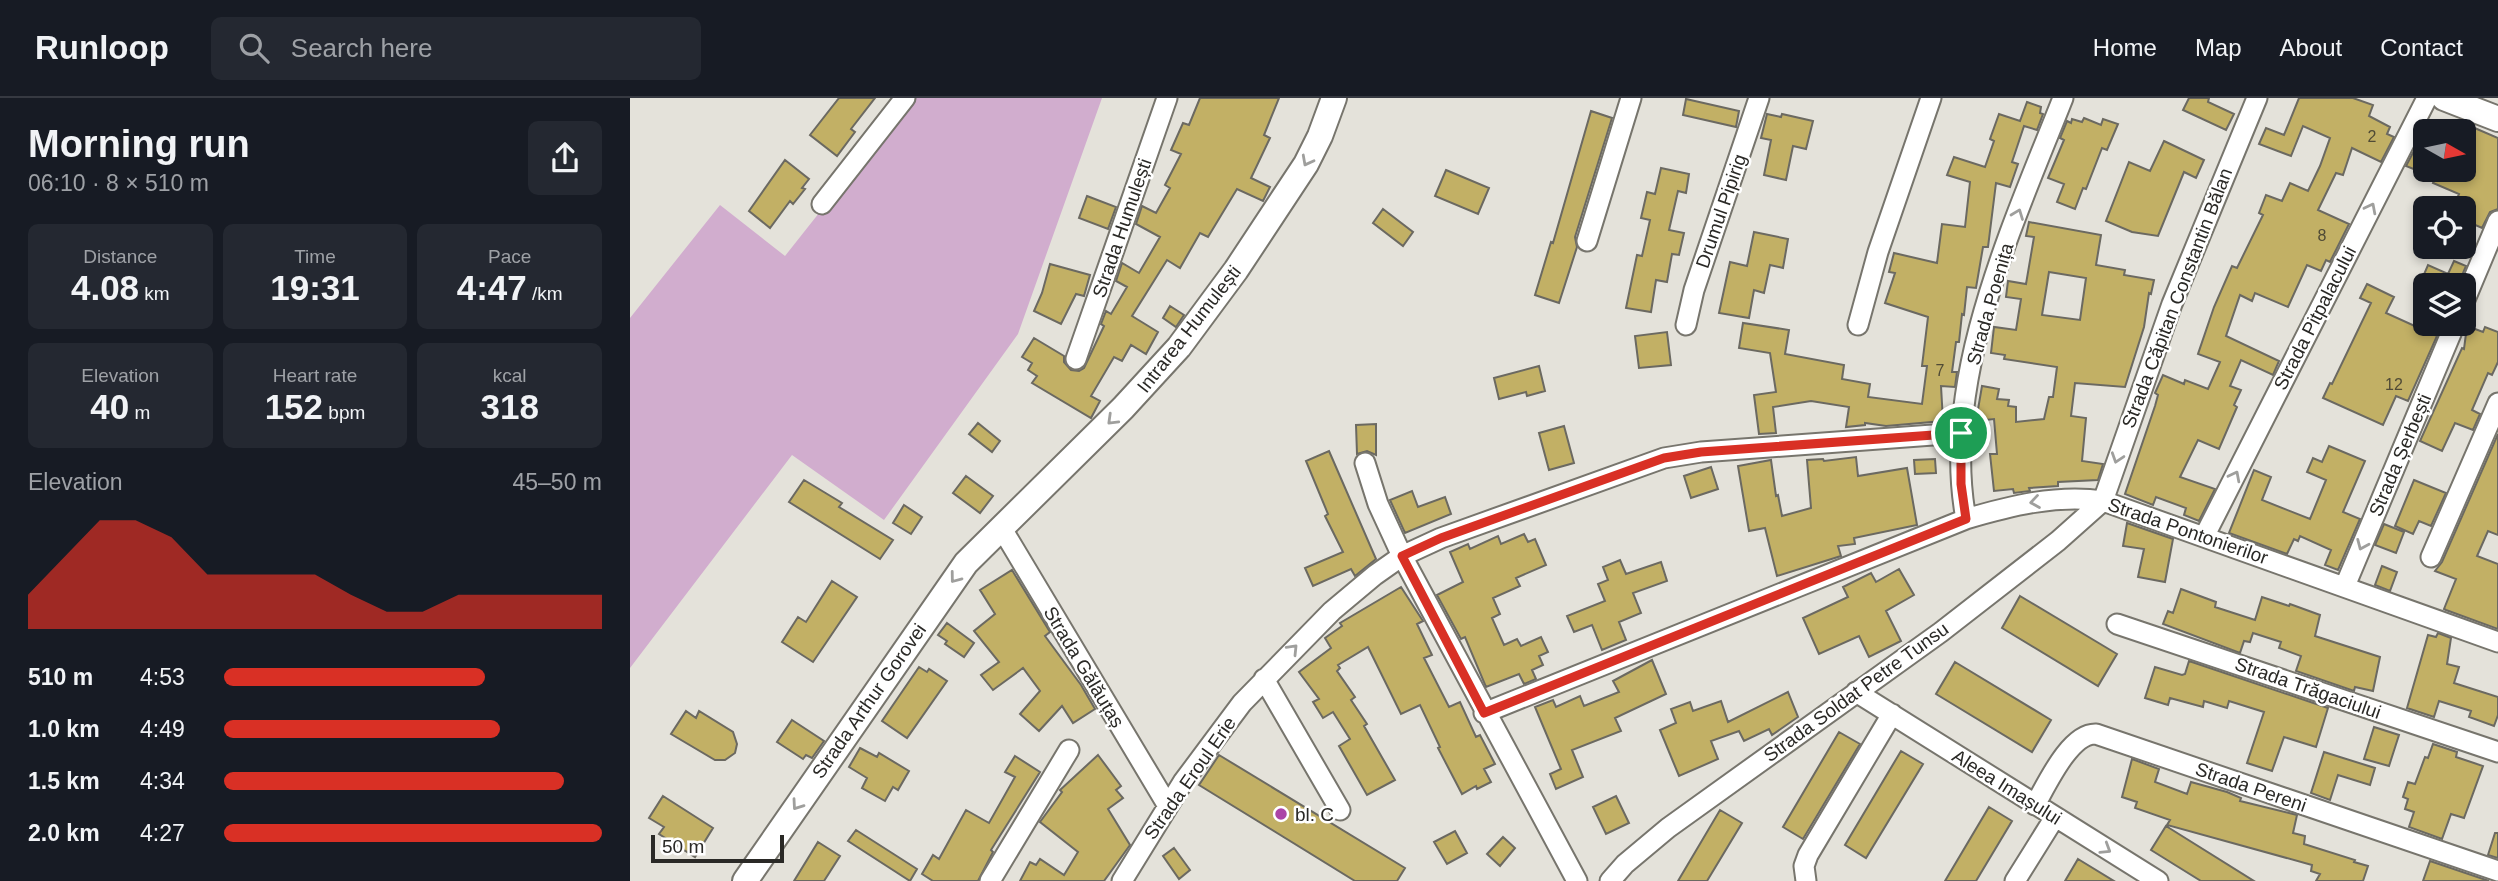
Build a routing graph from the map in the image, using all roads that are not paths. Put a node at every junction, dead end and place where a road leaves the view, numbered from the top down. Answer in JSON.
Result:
{"nodes":[{"id":1,"x":905,"y":98,"type":"edge"},
{"id":2,"x":1167,"y":98,"type":"edge"},
{"id":3,"x":1334,"y":98,"type":"edge"},
{"id":4,"x":1631,"y":98,"type":"edge"},
{"id":5,"x":1759,"y":98,"type":"edge"},
{"id":6,"x":1931,"y":98,"type":"edge"},
{"id":7,"x":2063,"y":98,"type":"edge"},
{"id":8,"x":2257,"y":98,"type":"edge"},
{"id":9,"x":2427,"y":98,"type":"edge"},
{"id":10,"x":2444,"y":98,"type":"edge"},
{"id":11,"x":2498,"y":119,"type":"edge"},
{"id":12,"x":822,"y":204,"type":"dead end"},
{"id":13,"x":2498,"y":221,"type":"edge"},
{"id":14,"x":1587,"y":241,"type":"dead end"},
{"id":15,"x":2476,"y":273,"type":"edge"},
{"id":16,"x":1686,"y":325,"type":"dead end"},
{"id":17,"x":1858,"y":326,"type":"dead end"},
{"id":18,"x":2450,"y":336,"type":"edge"},
{"id":19,"x":1076,"y":359,"type":"dead end"},
{"id":20,"x":2498,"y":403,"type":"edge"},
{"id":21,"x":1961,"y":433,"type":"junction"},
{"id":22,"x":1365,"y":463,"type":"dead end"},
{"id":23,"x":2103,"y":501,"type":"junction"},
{"id":24,"x":1966,"y":519,"type":"junction"},
{"id":25,"x":1001,"y":527,"type":"junction"},
{"id":26,"x":2204,"y":537,"type":"junction"},
{"id":27,"x":1402,"y":556,"type":"junction"},
{"id":28,"x":2431,"y":556,"type":"dead end"},
{"id":29,"x":2345,"y":586,"type":"junction"},
{"id":30,"x":2117,"y":624,"type":"dead end"},
{"id":31,"x":2498,"y":642,"type":"edge"},
{"id":32,"x":1264,"y":679,"type":"junction"},
{"id":33,"x":1856,"y":692,"type":"junction"},
{"id":34,"x":1484,"y":713,"type":"junction"},
{"id":35,"x":1892,"y":714,"type":"junction"},
{"id":36,"x":1069,"y":750,"type":"dead end"},
{"id":37,"x":2498,"y":752,"type":"edge"},
{"id":38,"x":2035,"y":805,"type":"junction"},
{"id":39,"x":1168,"y":806,"type":"junction"},
{"id":40,"x":1340,"y":810,"type":"dead end"},
{"id":41,"x":2055,"y":817,"type":"junction"},
{"id":42,"x":2498,"y":872,"type":"edge"},
{"id":43,"x":745,"y":881,"type":"edge"},
{"id":44,"x":990,"y":881,"type":"edge"},
{"id":45,"x":1122,"y":881,"type":"edge"},
{"id":46,"x":1577,"y":881,"type":"edge"},
{"id":47,"x":1609,"y":881,"type":"edge"},
{"id":48,"x":1806,"y":881,"type":"edge"},
{"id":49,"x":2015,"y":881,"type":"edge"},
{"id":50,"x":2158,"y":881,"type":"edge"}],
"edges":[{"from":1,"to":12,"type":"street"},
{"from":2,"to":19,"type":"street","name":"Strada Humulești"},
{"from":3,"to":25,"type":"street","name":"Intrarea Humulești","one_way":true},
{"from":4,"to":14,"type":"street"},
{"from":5,"to":16,"type":"street","name":"Drumul Pipirig"},
{"from":6,"to":17,"type":"street"},
{"from":21,"to":7,"type":"street","name":"Strada Poenița","one_way":true},
{"from":8,"to":23,"type":"street","name":"Strada Căpitan Constantin Bălan","one_way":true},
{"from":26,"to":9,"type":"street","name":"Strada Pitpalacului","one_way":true},
{"from":10,"to":11,"type":"street"},
{"from":13,"to":15,"type":"street"},
{"from":18,"to":29,"type":"street","name":"Strada Șerbești","one_way":true},
{"from":20,"to":28,"type":"street"},
{"from":21,"to":24,"type":"street","name":"Strada Poenița"},
{"from":21,"to":27,"type":"street","name":"Strada Eroul Erie"},
{"from":22,"to":27,"type":"street"},
{"from":23,"to":24,"type":"street","name":"Strada Pontonierilor","one_way":true},
{"from":23,"to":26,"type":"street","name":"Strada Pontonierilor"},
{"from":23,"to":33,"type":"street","name":"Strada Soldat Petre Tunsu"},
{"from":24,"to":34,"type":"street","name":"Strada Pontonierilor"},
{"from":25,"to":39,"type":"street","name":"Strada Gălăuțaș"},
{"from":25,"to":43,"type":"street","name":"Strada Arthur Gorovei","one_way":true},
{"from":26,"to":29,"type":"street","name":"Strada Pontonierilor"},
{"from":32,"to":27,"type":"street","name":"Strada Eroul Erie","one_way":true},
{"from":27,"to":34,"type":"street"},
{"from":29,"to":31,"type":"street","name":"Strada Pontonierilor"},
{"from":30,"to":37,"type":"street","name":"Strada Trăgaciului"},
{"from":32,"to":39,"type":"street","name":"Strada Eroul Erie"},
{"from":32,"to":40,"type":"street"},
{"from":33,"to":35,"type":"street","name":"Aleea Imașului"},
{"from":33,"to":47,"type":"street","name":"Strada Soldat Petre Tunsu"},
{"from":34,"to":46,"type":"street"},
{"from":35,"to":38,"type":"street","name":"Aleea Imașului"},
{"from":35,"to":48,"type":"street"},
{"from":36,"to":44,"type":"street"},
{"from":38,"to":41,"type":"street","name":"Aleea Imașului"},
{"from":38,"to":42,"type":"street","name":"Strada Pereni"},
{"from":39,"to":45,"type":"street","name":"Strada Eroul Erie"},
{"from":41,"to":49,"type":"street"},
{"from":41,"to":50,"type":"street","name":"Aleea Imașului","one_way":true}]}
